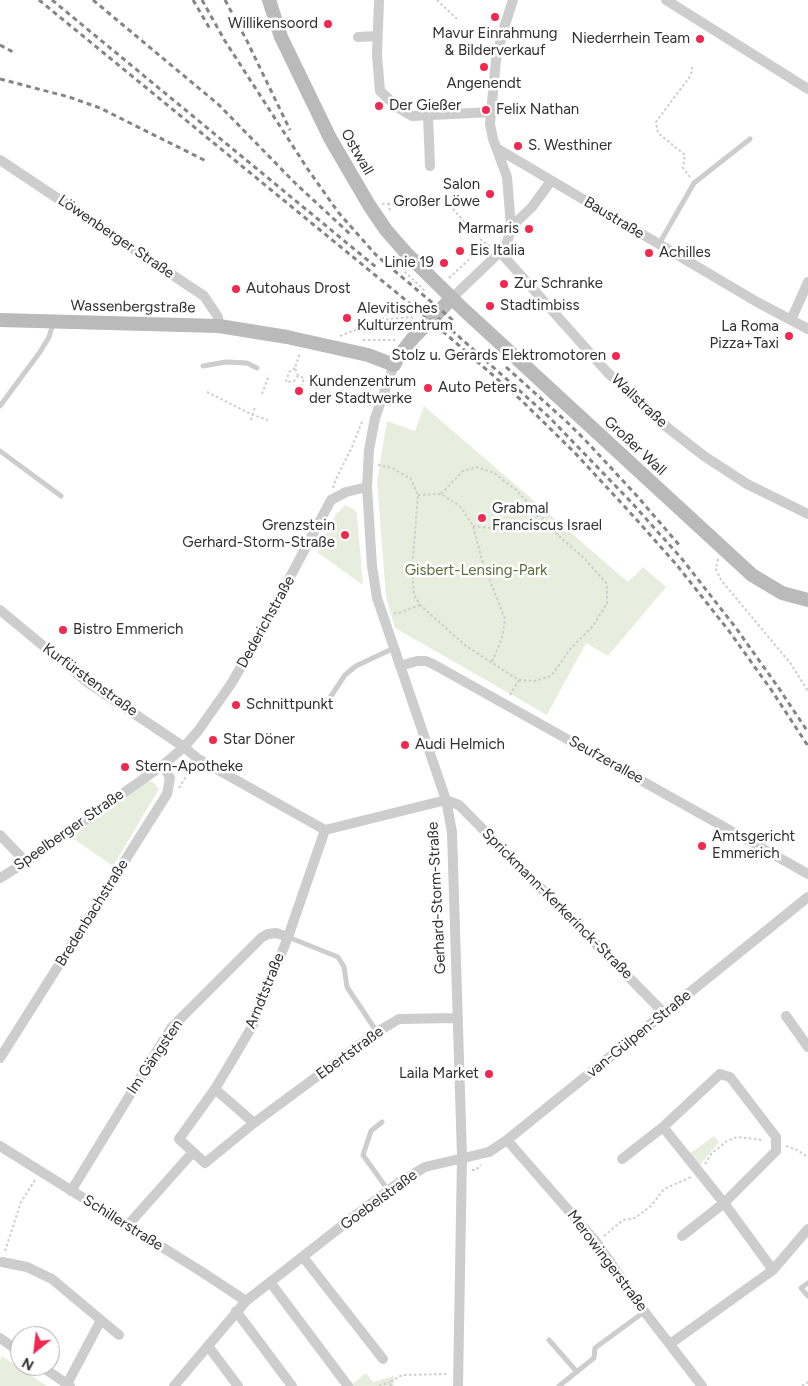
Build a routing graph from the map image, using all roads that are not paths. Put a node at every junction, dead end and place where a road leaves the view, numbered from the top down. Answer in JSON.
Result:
{"nodes":[{"id":1,"x":269,"y":0,"type":"edge"},
{"id":2,"x":379,"y":0,"type":"edge"},
{"id":3,"x":514,"y":0,"type":"edge"},
{"id":4,"x":667,"y":0,"type":"edge"},
{"id":5,"x":671,"y":0,"type":"edge"},
{"id":6,"x":377,"y":36,"type":"junction"},
{"id":7,"x":358,"y":37,"type":"dead end"},
{"id":8,"x":808,"y":89,"type":"edge"},
{"id":9,"x":492,"y":112,"type":"junction"},
{"id":10,"x":428,"y":115,"type":"junction"},
{"id":11,"x":750,"y":139,"type":"dead end"},
{"id":12,"x":498,"y":149,"type":"junction"},
{"id":13,"x":0,"y":160,"type":"edge"},
{"id":14,"x":430,"y":166,"type":"dead end"},
{"id":15,"x":551,"y":181,"type":"junction"},
{"id":16,"x":511,"y":227,"type":"junction"},
{"id":17,"x":658,"y":244,"type":"junction"},
{"id":18,"x":500,"y":252,"type":"junction"},
{"id":19,"x":808,"y":282,"type":"edge"},
{"id":20,"x":452,"y":298,"type":"junction"},
{"id":21,"x":0,"y":320,"type":"edge"},
{"id":22,"x":791,"y":320,"type":"junction"},
{"id":23,"x":54,"y":321,"type":"junction"},
{"id":24,"x":219,"y":326,"type":"junction"},
{"id":25,"x":808,"y":329,"type":"edge"},
{"id":26,"x":390,"y":363,"type":"junction"},
{"id":27,"x":203,"y":366,"type":"dead end"},
{"id":28,"x":257,"y":368,"type":"dead end"},
{"id":29,"x":0,"y":406,"type":"edge"},
{"id":30,"x":0,"y":451,"type":"edge"},
{"id":31,"x":367,"y":487,"type":"junction"},
{"id":32,"x":60,"y":496,"type":"dead end"},
{"id":33,"x":808,"y":514,"type":"edge"},
{"id":34,"x":808,"y":600,"type":"edge"},
{"id":35,"x":0,"y":610,"type":"edge"},
{"id":36,"x":394,"y":648,"type":"junction"},
{"id":37,"x":400,"y":666,"type":"junction"},
{"id":38,"x":327,"y":702,"type":"dead end"},
{"id":39,"x":184,"y":747,"type":"junction"},
{"id":40,"x":163,"y":764,"type":"junction"},
{"id":41,"x":446,"y":800,"type":"junction"},
{"id":42,"x":325,"y":830,"type":"junction"},
{"id":43,"x":0,"y":835,"type":"edge"},
{"id":44,"x":26,"y":862,"type":"junction"},
{"id":45,"x":808,"y":874,"type":"edge"},
{"id":46,"x":0,"y":878,"type":"edge"},
{"id":47,"x":808,"y":897,"type":"edge"},
{"id":48,"x":288,"y":937,"type":"junction"},
{"id":49,"x":665,"y":1014,"type":"junction"},
{"id":50,"x":786,"y":1016,"type":"dead end"},
{"id":51,"x":458,"y":1018,"type":"junction"},
{"id":52,"x":377,"y":1032,"type":"junction"},
{"id":53,"x":808,"y":1047,"type":"edge"},
{"id":54,"x":0,"y":1058,"type":"edge"},
{"id":55,"x":215,"y":1089,"type":"junction"},
{"id":56,"x":382,"y":1122,"type":"dead end"},
{"id":57,"x":254,"y":1123,"type":"junction"},
{"id":58,"x":663,"y":1127,"type":"junction"},
{"id":59,"x":507,"y":1140,"type":"junction"},
{"id":60,"x":0,"y":1146,"type":"edge"},
{"id":61,"x":193,"y":1152,"type":"junction"},
{"id":62,"x":462,"y":1157,"type":"junction"},
{"id":63,"x":622,"y":1159,"type":"dead end"},
{"id":64,"x":389,"y":1190,"type":"junction"},
{"id":65,"x":71,"y":1191,"type":"junction"},
{"id":66,"x":724,"y":1203,"type":"junction"},
{"id":67,"x":127,"y":1226,"type":"junction"},
{"id":68,"x":808,"y":1229,"type":"edge"},
{"id":69,"x":682,"y":1236,"type":"dead end"},
{"id":70,"x":303,"y":1257,"type":"junction"},
{"id":71,"x":2,"y":1262,"type":"road end"},
{"id":72,"x":772,"y":1270,"type":"junction"},
{"id":73,"x":270,"y":1282,"type":"junction"},
{"id":74,"x":808,"y":1283,"type":"edge"},
{"id":75,"x":808,"y":1296,"type":"edge"},
{"id":76,"x":246,"y":1302,"type":"junction"},
{"id":77,"x":236,"y":1311,"type":"junction"},
{"id":78,"x":644,"y":1311,"type":"junction"},
{"id":79,"x":101,"y":1320,"type":"junction"},
{"id":80,"x":119,"y":1335,"type":"dead end"},
{"id":81,"x":549,"y":1340,"type":"dead end"},
{"id":82,"x":670,"y":1344,"type":"junction"},
{"id":83,"x":208,"y":1346,"type":"junction"},
{"id":84,"x":383,"y":1360,"type":"dead end"},
{"id":85,"x":577,"y":1372,"type":"junction"},
{"id":86,"x":56,"y":1376,"type":"edge"},
{"id":87,"x":69,"y":1385,"type":"edge"},
{"id":88,"x":174,"y":1386,"type":"edge"},
{"id":89,"x":238,"y":1386,"type":"edge"},
{"id":90,"x":292,"y":1386,"type":"edge"},
{"id":91,"x":348,"y":1386,"type":"edge"},
{"id":92,"x":458,"y":1386,"type":"edge"},
{"id":93,"x":559,"y":1386,"type":"edge"},
{"id":94,"x":702,"y":1386,"type":"edge"}],
"edges":[{"from":1,"to":20,"type":"main road","name":"Ostwall"},
{"from":2,"to":6,"type":"street"},
{"from":3,"to":9,"type":"street"},
{"from":4,"to":5,"type":"street"},
{"from":4,"to":8,"type":"street"},
{"from":6,"to":7,"type":"street"},
{"from":6,"to":10,"type":"street"},
{"from":9,"to":10,"type":"street"},
{"from":9,"to":12,"type":"street"},
{"from":10,"to":14,"type":"street"},
{"from":11,"to":17,"type":"lane"},
{"from":12,"to":15,"type":"street","name":"Baustraße"},
{"from":12,"to":16,"type":"street"},
{"from":13,"to":24,"type":"street","name":"Löwenberger Straße"},
{"from":15,"to":16,"type":"street"},
{"from":15,"to":17,"type":"street","name":"Baustraße"},
{"from":16,"to":18,"type":"street"},
{"from":17,"to":22,"type":"street","name":"Baustraße"},
{"from":18,"to":20,"type":"street"},
{"from":18,"to":33,"type":"street","name":"Wallstraße"},
{"from":19,"to":22,"type":"street"},
{"from":20,"to":26,"type":"main road","name":"Gerhard-Storm-Straße"},
{"from":20,"to":34,"type":"main road","name":"Großer Wall"},
{"from":21,"to":23,"type":"main road","name":"Wassenbergstraße"},
{"from":22,"to":25,"type":"street","name":"Baustraße"},
{"from":23,"to":24,"type":"main road","name":"Wassenbergstraße"},
{"from":23,"to":29,"type":"lane"},
{"from":24,"to":26,"type":"main road","name":"Wassenbergstraße"},
{"from":26,"to":31,"type":"street","name":"Gerhard-Storm-Straße"},
{"from":27,"to":28,"type":"lane"},
{"from":30,"to":32,"type":"lane"},
{"from":31,"to":36,"type":"street","name":"Gerhard-Storm-Straße"},
{"from":31,"to":39,"type":"street","name":"Dederichstraße"},
{"from":35,"to":39,"type":"street","name":"Kurfürstenstraße"},
{"from":36,"to":37,"type":"street","name":"Gerhard-Storm-Straße"},
{"from":36,"to":38,"type":"lane"},
{"from":37,"to":41,"type":"street","name":"Gerhard-Storm-Straße"},
{"from":37,"to":45,"type":"street","name":"Seufzerallee"},
{"from":39,"to":40,"type":"street","name":"Dederichstraße"},
{"from":39,"to":42,"type":"street","name":"Kurfürstenstraße"},
{"from":40,"to":44,"type":"street","name":"Speelberger Straße"},
{"from":40,"to":54,"type":"street","name":"Bredenbachstraße"},
{"from":41,"to":42,"type":"street"},
{"from":41,"to":49,"type":"street","name":"Sprickmann-Kerkerinck-Straße"},
{"from":41,"to":51,"type":"street","name":"Gerhard-Storm-Straße"},
{"from":42,"to":48,"type":"street","name":"Arndtstraße"},
{"from":43,"to":44,"type":"street"},
{"from":44,"to":46,"type":"street","name":"Speelberger Straße"},
{"from":47,"to":49,"type":"street","name":"van-Gülpen-Straße"},
{"from":48,"to":52,"type":"lane"},
{"from":48,"to":55,"type":"street","name":"Arndtstraße"},
{"from":48,"to":65,"type":"street","name":"Im Gängsten"},
{"from":49,"to":59,"type":"street","name":"van-Gülpen-Straße"},
{"from":50,"to":53,"type":"street"},
{"from":51,"to":52,"type":"street","name":"Ebertstraße"},
{"from":51,"to":62,"type":"street","name":"Gerhard-Storm-Straße"},
{"from":52,"to":57,"type":"street","name":"Ebertstraße"},
{"from":55,"to":57,"type":"street"},
{"from":55,"to":61,"type":"street","name":"Arndtstraße"},
{"from":56,"to":64,"type":"lane"},
{"from":57,"to":61,"type":"street","name":"Ebertstraße"},
{"from":58,"to":63,"type":"street"},
{"from":58,"to":66,"type":"street"},
{"from":58,"to":66,"type":"street"},
{"from":59,"to":62,"type":"street","name":"van-Gülpen-Straße"},
{"from":59,"to":78,"type":"street","name":"Merowingerstraße"},
{"from":60,"to":65,"type":"street","name":"Schillerstraße"},
{"from":61,"to":67,"type":"street"},
{"from":62,"to":64,"type":"street","name":"Goebelstraße"},
{"from":62,"to":92,"type":"street","name":"Gerhard-Storm-Straße"},
{"from":64,"to":70,"type":"street","name":"Goebelstraße"},
{"from":65,"to":67,"type":"street","name":"Schillerstraße"},
{"from":66,"to":69,"type":"street"},
{"from":66,"to":72,"type":"street"},
{"from":67,"to":76,"type":"street","name":"Schillerstraße"},
{"from":68,"to":72,"type":"street"},
{"from":70,"to":73,"type":"street","name":"Goebelstraße"},
{"from":70,"to":84,"type":"street"},
{"from":71,"to":79,"type":"street"},
{"from":72,"to":82,"type":"street"},
{"from":73,"to":76,"type":"street","name":"Goebelstraße"},
{"from":73,"to":91,"type":"street"},
{"from":74,"to":75,"type":"lane"},
{"from":76,"to":77,"type":"street","name":"Goebelstraße"},
{"from":77,"to":83,"type":"street","name":"Goebelstraße"},
{"from":77,"to":90,"type":"street"},
{"from":78,"to":82,"type":"street","name":"Merowingerstraße"},
{"from":78,"to":85,"type":"lane"},
{"from":79,"to":80,"type":"street"},
{"from":79,"to":87,"type":"street"},
{"from":81,"to":85,"type":"lane"},
{"from":82,"to":94,"type":"street","name":"Merowingerstraße"},
{"from":83,"to":88,"type":"street","name":"Goebelstraße"},
{"from":83,"to":89,"type":"street"},
{"from":85,"to":93,"type":"lane"},
{"from":86,"to":87,"type":"street"}]}
